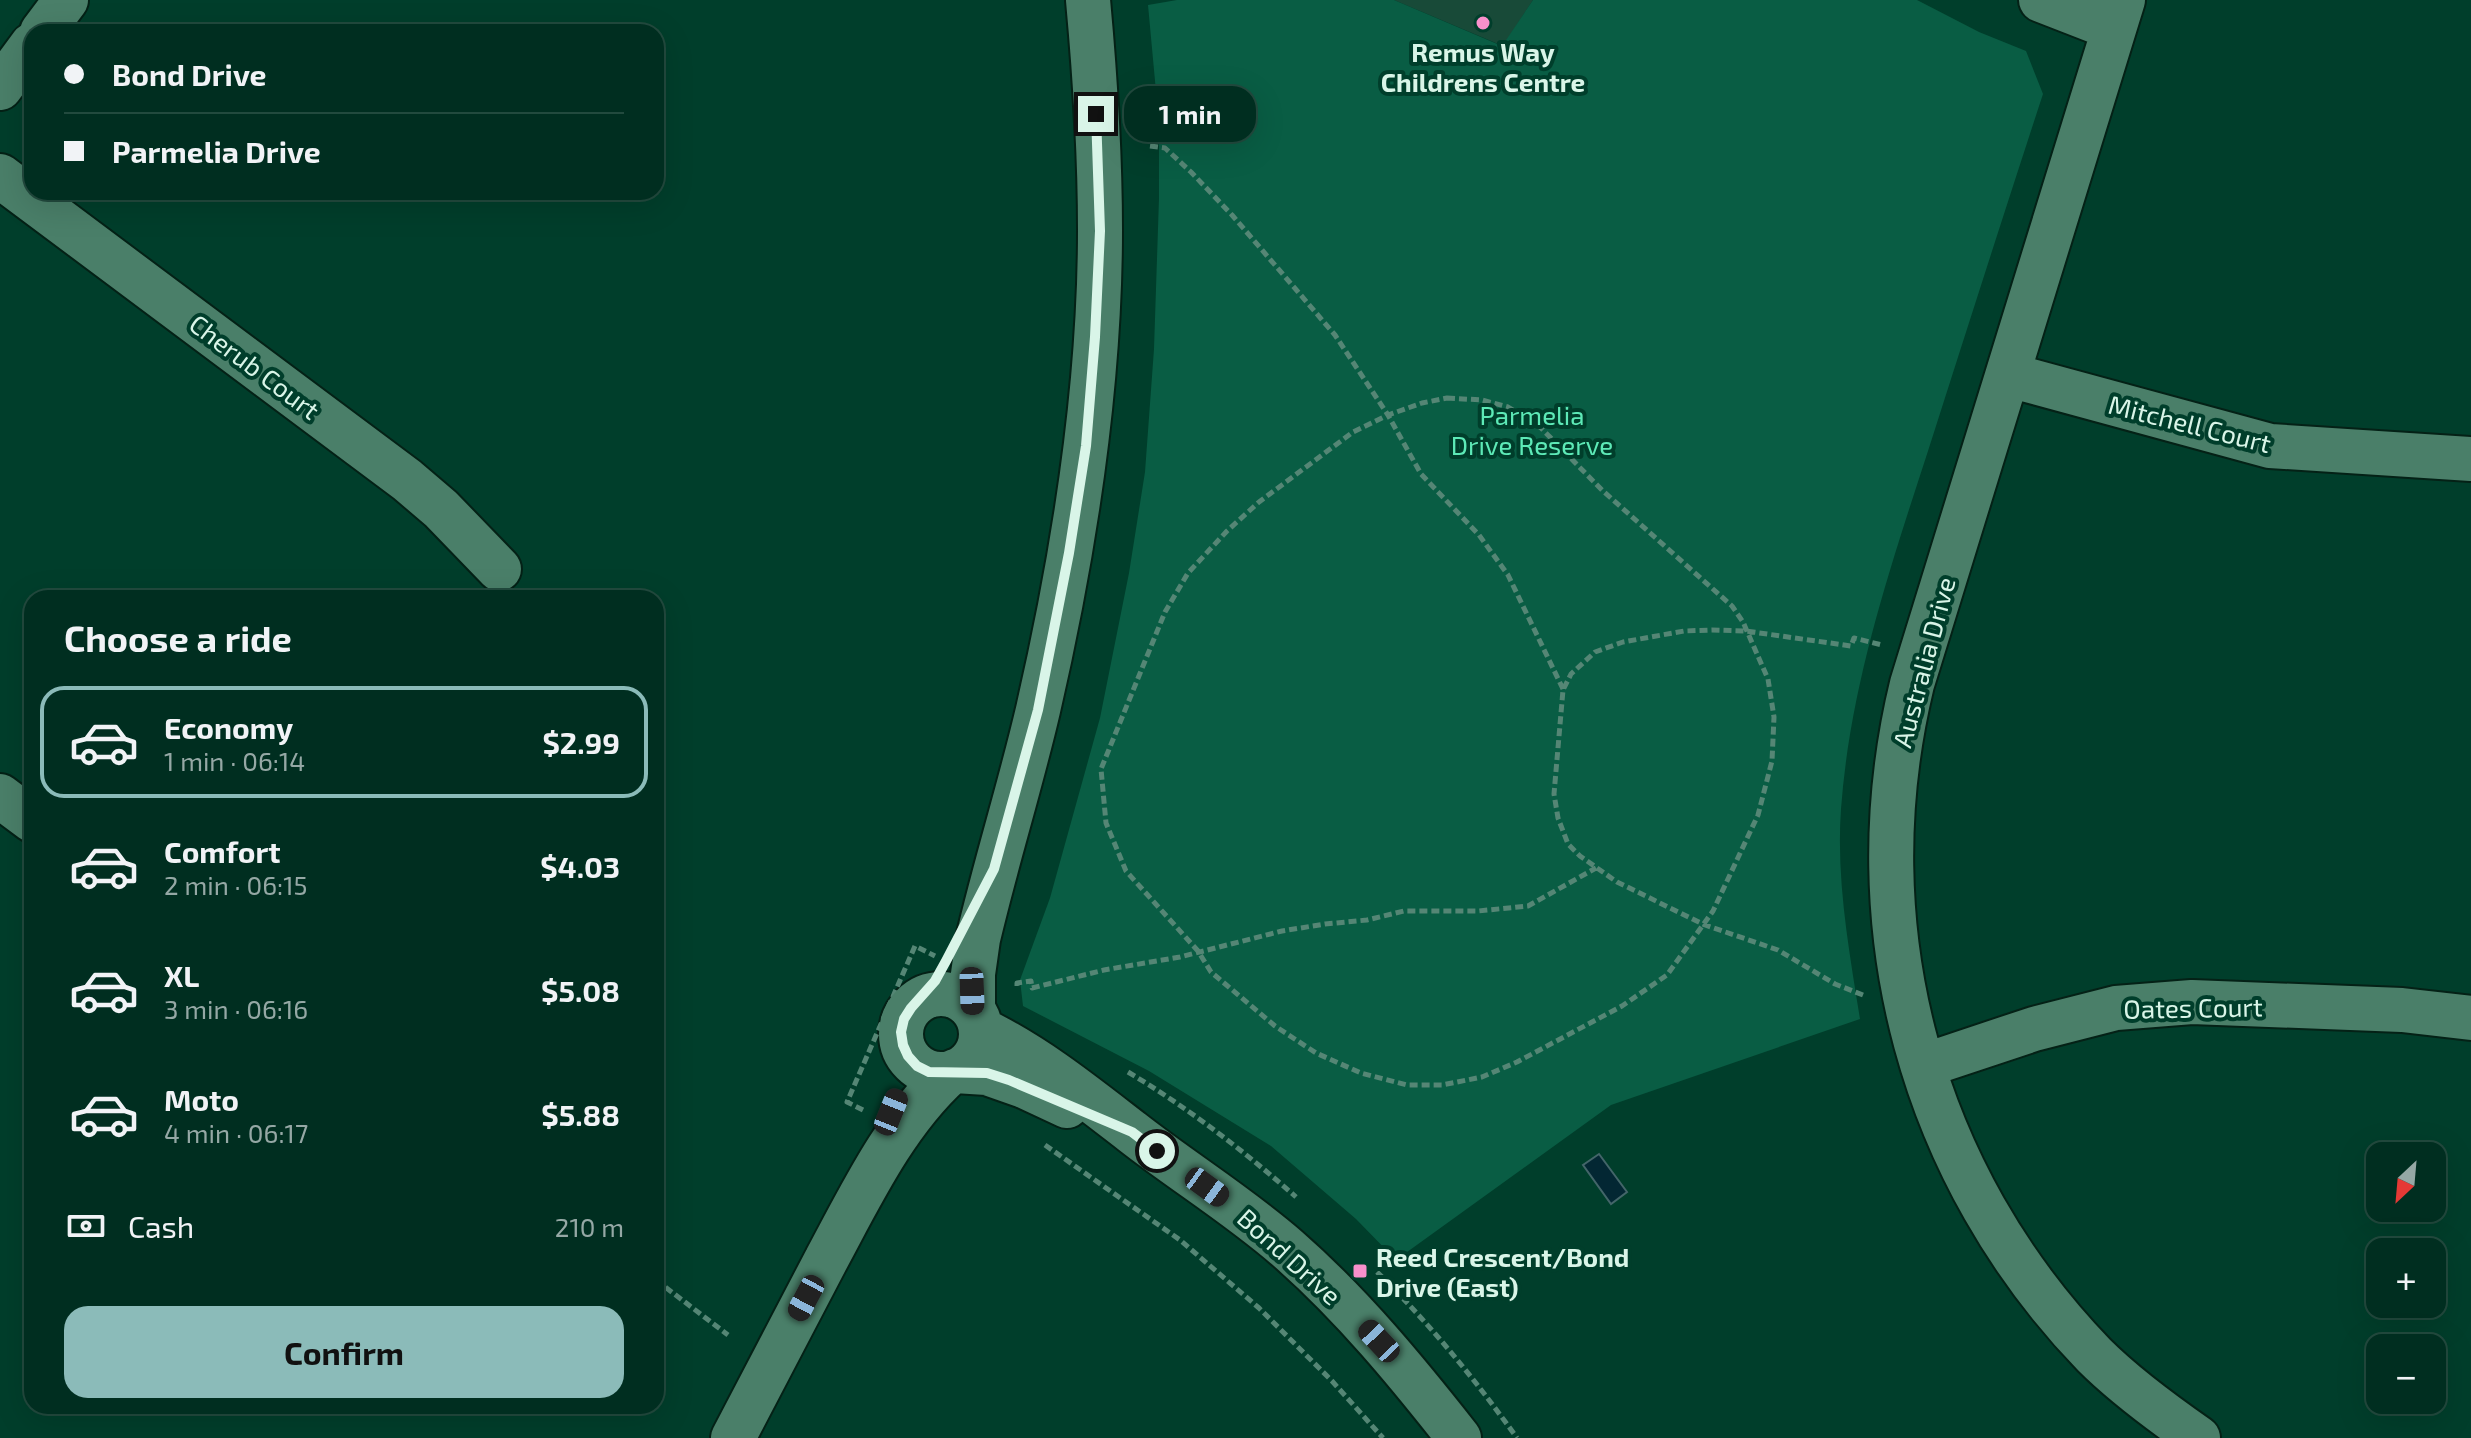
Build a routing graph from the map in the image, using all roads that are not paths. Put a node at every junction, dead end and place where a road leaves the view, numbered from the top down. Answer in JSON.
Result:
{"nodes":[{"id":1,"x":66,"y":0,"type":"edge"},
{"id":2,"x":1088,"y":0,"type":"edge"},
{"id":3,"x":2041,"y":0,"type":"edge"},
{"id":4,"x":2118,"y":14,"type":"edge"},
{"id":5,"x":48,"y":24,"type":"edge"},
{"id":6,"x":24,"y":56,"type":"edge"},
{"id":7,"x":0,"y":88,"type":"edge"},
{"id":8,"x":0,"y":176,"type":"edge"},
{"id":9,"x":24,"y":194,"type":"edge"},
{"id":10,"x":32,"y":200,"type":"edge"},
{"id":11,"x":2009,"y":375,"type":"junction"},
{"id":12,"x":2471,"y":459,"type":"edge"},
{"id":13,"x":499,"y":569,"type":"dead end"},
{"id":14,"x":0,"y":796,"type":"edge"},
{"id":15,"x":24,"y":814,"type":"edge"},
{"id":16,"x":994,"y":869,"type":"junction"},
{"id":17,"x":921,"y":999,"type":"junction"},
{"id":18,"x":989,"y":1011,"type":"junction"},
{"id":19,"x":2471,"y":1018,"type":"edge"},
{"id":20,"x":908,"y":1056,"type":"junction"},
{"id":21,"x":1923,"y":1066,"type":"junction"},
{"id":22,"x":953,"y":1072,"type":"junction"},
{"id":23,"x":1132,"y":1132,"type":"junction"},
{"id":24,"x":859,"y":1198,"type":"junction"},
{"id":25,"x":733,"y":1438,"type":"edge"},
{"id":26,"x":1459,"y":1438,"type":"edge"},
{"id":27,"x":2198,"y":1438,"type":"edge"}],
"edges":[{"from":1,"to":5,"type":"street"},
{"from":2,"to":16,"type":"street"},
{"from":3,"to":4,"type":"street"},
{"from":4,"to":11,"type":"street","name":"Australia Drive"},
{"from":6,"to":7,"type":"street"},
{"from":8,"to":9,"type":"street","name":"Cherub Court"},
{"from":10,"to":13,"type":"street","name":"Cherub Court"},
{"from":11,"to":12,"type":"street","name":"Mitchell Court"},
{"from":11,"to":21,"type":"street","name":"Australia Drive"},
{"from":14,"to":15,"type":"street"},
{"from":16,"to":17,"type":"street"},
{"from":16,"to":18,"type":"street"},
{"from":17,"to":18,"type":"street"},
{"from":17,"to":20,"type":"street"},
{"from":18,"to":22,"type":"street"},
{"from":18,"to":23,"type":"street","name":"Bond Drive"},
{"from":19,"to":21,"type":"street","name":"Oates Court"},
{"from":20,"to":22,"type":"street"},
{"from":20,"to":24,"type":"street"},
{"from":21,"to":27,"type":"street","name":"Australia Drive"},
{"from":22,"to":23,"type":"street","name":"Bond Drive"},
{"from":22,"to":24,"type":"street"},
{"from":23,"to":26,"type":"street","name":"Bond Drive"},
{"from":24,"to":25,"type":"street"}]}
